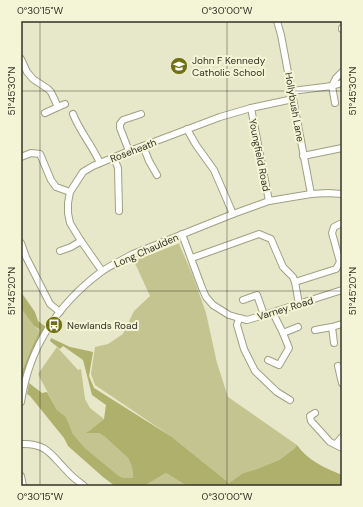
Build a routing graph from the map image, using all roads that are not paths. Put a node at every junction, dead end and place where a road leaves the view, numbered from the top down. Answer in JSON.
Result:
{"nodes":[{"id":1,"x":277,"y":21,"type":"edge"},
{"id":2,"x":21,"y":59,"type":"edge"},
{"id":3,"x":342,"y":72,"type":"edge"},
{"id":4,"x":342,"y":83,"type":"edge"},
{"id":5,"x":332,"y":86,"type":"junction"},
{"id":6,"x":292,"y":91,"type":"junction"},
{"id":7,"x":293,"y":100,"type":"junction"},
{"id":8,"x":335,"y":103,"type":"dead end"},
{"id":9,"x":65,"y":104,"type":"dead end"},
{"id":10,"x":58,"y":107,"type":"junction"},
{"id":11,"x":251,"y":108,"type":"junction"},
{"id":12,"x":45,"y":113,"type":"dead end"},
{"id":13,"x":73,"y":114,"type":"dead end"},
{"id":14,"x":141,"y":114,"type":"dead end"},
{"id":15,"x":188,"y":129,"type":"junction"},
{"id":16,"x":143,"y":146,"type":"junction"},
{"id":17,"x":342,"y":148,"type":"edge"},
{"id":18,"x":129,"y":151,"type":"junction"},
{"id":19,"x":303,"y":156,"type":"junction"},
{"id":20,"x":21,"y":158,"type":"edge"},
{"id":21,"x":114,"y":158,"type":"junction"},
{"id":22,"x":100,"y":163,"type":"junction"},
{"id":23,"x":157,"y":175,"type":"dead end"},
{"id":24,"x":70,"y":192,"type":"junction"},
{"id":25,"x":311,"y":194,"type":"junction"},
{"id":26,"x":342,"y":194,"type":"edge"},
{"id":27,"x":269,"y":201,"type":"junction"},
{"id":28,"x":120,"y":211,"type":"dead end"},
{"id":29,"x":233,"y":214,"type":"junction"},
{"id":30,"x":342,"y":224,"type":"edge"},
{"id":31,"x":182,"y":234,"type":"junction"},
{"id":32,"x":81,"y":241,"type":"junction"},
{"id":33,"x":21,"y":244,"type":"edge"},
{"id":34,"x":60,"y":251,"type":"dead end"},
{"id":35,"x":192,"y":258,"type":"junction"},
{"id":36,"x":102,"y":271,"type":"junction"},
{"id":37,"x":295,"y":282,"type":"junction"},
{"id":38,"x":342,"y":290,"type":"edge"},
{"id":39,"x":243,"y":300,"type":"dead end"},
{"id":40,"x":299,"y":304,"type":"junction"},
{"id":41,"x":60,"y":312,"type":"junction"},
{"id":42,"x":273,"y":313,"type":"junction"},
{"id":43,"x":264,"y":315,"type":"junction"},
{"id":44,"x":239,"y":318,"type":"junction"},
{"id":45,"x":342,"y":324,"type":"edge"},
{"id":46,"x":298,"y":327,"type":"dead end"},
{"id":47,"x":332,"y":327,"type":"junction"},
{"id":48,"x":315,"y":330,"type":"dead end"},
{"id":49,"x":283,"y":333,"type":"junction"},
{"id":50,"x":334,"y":343,"type":"dead end"},
{"id":51,"x":268,"y":360,"type":"dead end"},
{"id":52,"x":338,"y":366,"type":"dead end"},
{"id":53,"x":342,"y":383,"type":"edge"},
{"id":54,"x":290,"y":400,"type":"dead end"},
{"id":55,"x":21,"y":402,"type":"edge"},
{"id":56,"x":315,"y":413,"type":"dead end"},
{"id":57,"x":342,"y":437,"type":"edge"},
{"id":58,"x":21,"y":444,"type":"edge"},
{"id":59,"x":339,"y":446,"type":"edge"},
{"id":60,"x":21,"y":476,"type":"edge"},
{"id":61,"x":23,"y":486,"type":"edge"},
{"id":62,"x":84,"y":486,"type":"edge"}],
"edges":[{"from":1,"to":6,"type":"street","name":"Hollybush Lane"},
{"from":2,"to":10,"type":"street"},
{"from":3,"to":5,"type":"street"},
{"from":4,"to":5,"type":"street"},
{"from":5,"to":6,"type":"street"},
{"from":5,"to":8,"type":"street"},
{"from":6,"to":7,"type":"street","name":"Hollybush Lane"},
{"from":7,"to":11,"type":"street","name":"Roseheath"},
{"from":7,"to":19,"type":"street","name":"Hollybush Lane"},
{"from":9,"to":10,"type":"street"},
{"from":10,"to":12,"type":"street"},
{"from":11,"to":15,"type":"street","name":"Roseheath"},
{"from":11,"to":27,"type":"street","name":"Youngfield Road"},
{"from":13,"to":22,"type":"street"},
{"from":14,"to":18,"type":"street"},
{"from":15,"to":16,"type":"street","name":"Roseheath"},
{"from":15,"to":29,"type":"street"},
{"from":16,"to":18,"type":"street","name":"Roseheath"},
{"from":16,"to":23,"type":"street"},
{"from":17,"to":19,"type":"street"},
{"from":18,"to":21,"type":"street","name":"Roseheath"},
{"from":19,"to":25,"type":"street","name":"Hollybush Lane"},
{"from":20,"to":24,"type":"street"},
{"from":21,"to":22,"type":"street","name":"Roseheath"},
{"from":21,"to":28,"type":"street"},
{"from":22,"to":24,"type":"street","name":"Roseheath"},
{"from":24,"to":32,"type":"street","name":"Roseheath"},
{"from":25,"to":26,"type":"street","name":"Long Chaulden"},
{"from":25,"to":27,"type":"street","name":"Long Chaulden"},
{"from":27,"to":29,"type":"street","name":"Long Chaulden"},
{"from":29,"to":31,"type":"street","name":"Long Chaulden"},
{"from":30,"to":37,"type":"street"},
{"from":31,"to":35,"type":"street","name":"Varney Road"},
{"from":31,"to":36,"type":"street","name":"Long Chaulden"},
{"from":32,"to":34,"type":"street"},
{"from":32,"to":36,"type":"street","name":"Roseheath"},
{"from":33,"to":41,"type":"street"},
{"from":35,"to":37,"type":"street"},
{"from":35,"to":44,"type":"street","name":"Varney Road"},
{"from":36,"to":41,"type":"street","name":"Long Chaulden"},
{"from":37,"to":40,"type":"street"},
{"from":38,"to":40,"type":"street","name":"Varney Road"},
{"from":39,"to":43,"type":"street"},
{"from":40,"to":42,"type":"street","name":"Varney Road"},
{"from":41,"to":55,"type":"street","name":"Long Chaulden"},
{"from":42,"to":43,"type":"street","name":"Varney Road"},
{"from":42,"to":49,"type":"street"},
{"from":43,"to":44,"type":"street","name":"Varney Road"},
{"from":44,"to":54,"type":"street"},
{"from":45,"to":47,"type":"street"},
{"from":46,"to":49,"type":"street"},
{"from":47,"to":48,"type":"street"},
{"from":47,"to":50,"type":"street"},
{"from":49,"to":51,"type":"street"},
{"from":52,"to":53,"type":"street"},
{"from":56,"to":59,"type":"street"},
{"from":57,"to":59,"type":"street"},
{"from":58,"to":62,"type":"street"},
{"from":60,"to":61,"type":"street"}]}
